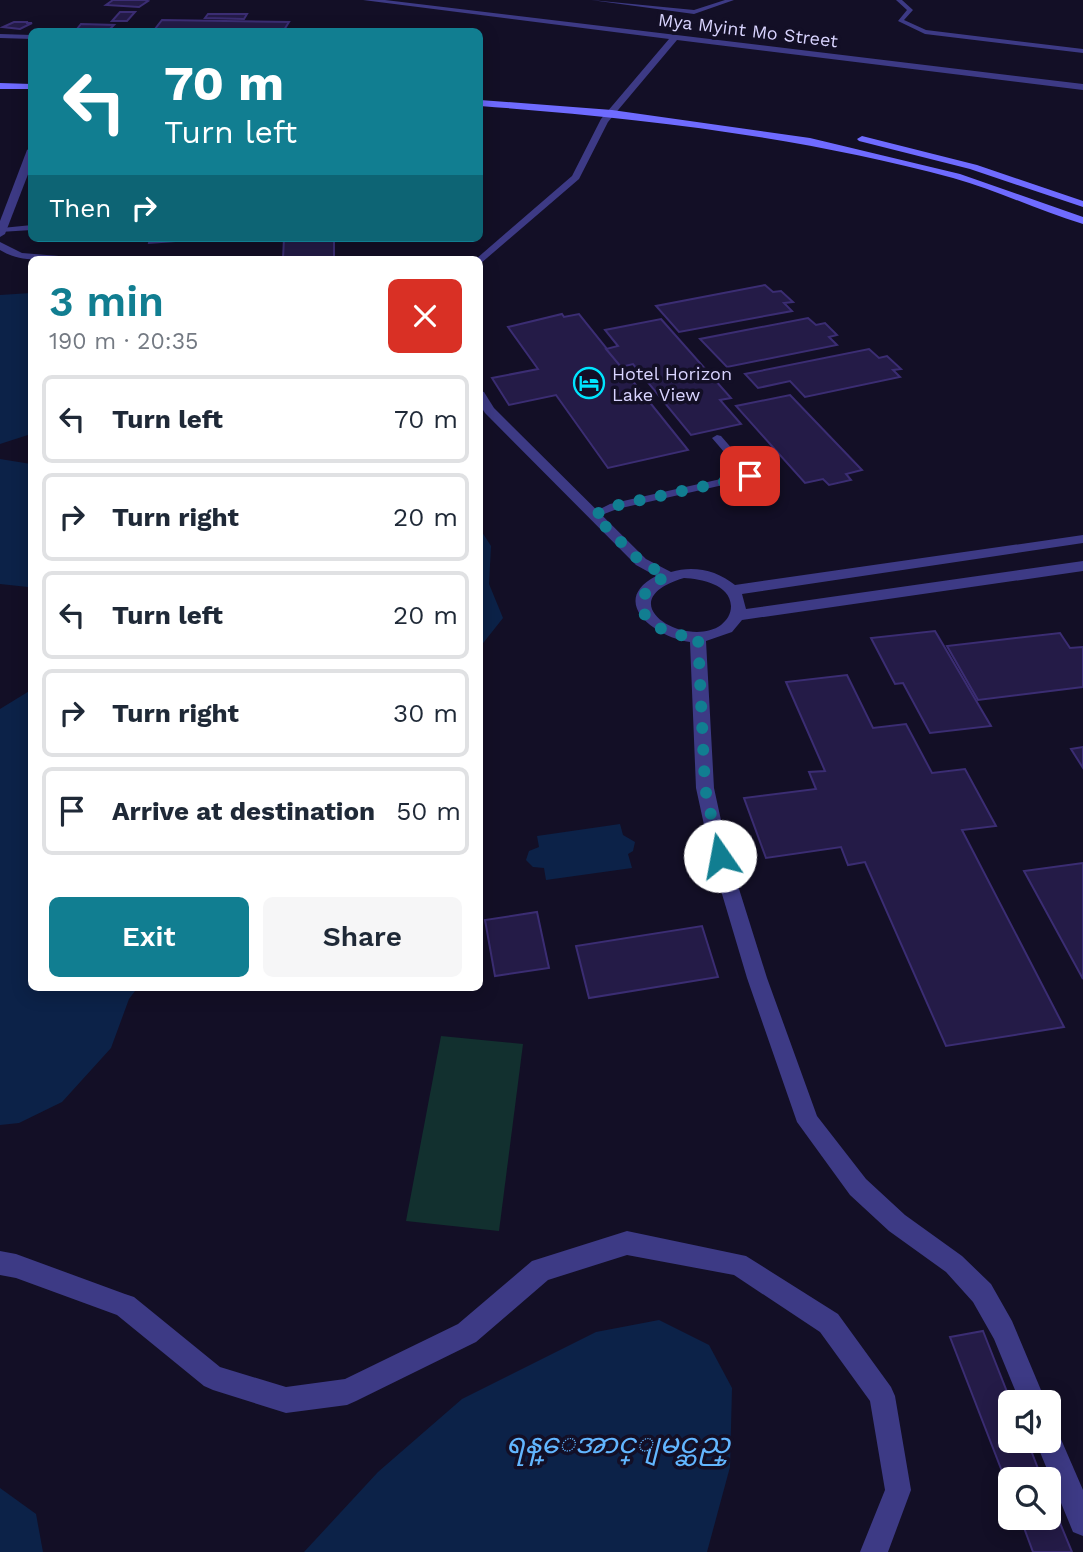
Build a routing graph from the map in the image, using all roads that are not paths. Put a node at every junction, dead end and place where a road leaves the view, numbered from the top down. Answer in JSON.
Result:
{"nodes":[{"id":1,"x":367,"y":0,"type":"edge"},
{"id":2,"x":594,"y":0,"type":"edge"},
{"id":3,"x":732,"y":0,"type":"edge"},
{"id":4,"x":899,"y":0,"type":"edge"},
{"id":5,"x":0,"y":36,"type":"edge"},
{"id":6,"x":28,"y":37,"type":"edge"},
{"id":7,"x":675,"y":37,"type":"junction"},
{"id":8,"x":1083,"y":51,"type":"edge"},
{"id":9,"x":0,"y":86,"type":"edge"},
{"id":10,"x":28,"y":87,"type":"edge"},
{"id":11,"x":1083,"y":87,"type":"edge"},
{"id":12,"x":0,"y":97,"type":"edge"},
{"id":13,"x":28,"y":97,"type":"edge"},
{"id":14,"x":605,"y":101,"type":"dead end"},
{"id":15,"x":483,"y":103,"type":"edge"},
{"id":16,"x":618,"y":103,"type":"junction"},
{"id":17,"x":632,"y":105,"type":"dead end"},
{"id":18,"x":609,"y":113,"type":"junction"},
{"id":19,"x":846,"y":136,"type":"dead end"},
{"id":20,"x":28,"y":160,"type":"edge"},
{"id":21,"x":1083,"y":204,"type":"edge"},
{"id":22,"x":1083,"y":221,"type":"edge"},
{"id":23,"x":2,"y":225,"type":"edge"},
{"id":24,"x":28,"y":227,"type":"edge"},
{"id":25,"x":0,"y":246,"type":"edge"},
{"id":26,"x":28,"y":257,"type":"edge"},
{"id":27,"x":483,"y":258,"type":"edge"},
{"id":28,"x":483,"y":400,"type":"edge"},
{"id":29,"x":717,"y":438,"type":"dead end"},
{"id":30,"x":594,"y":515,"type":"junction"},
{"id":31,"x":1083,"y":539,"type":"edge"},
{"id":32,"x":1043,"y":544,"type":"junction"},
{"id":33,"x":1083,"y":566,"type":"edge"},
{"id":34,"x":1062,"y":568,"type":"junction"},
{"id":35,"x":667,"y":576,"type":"junction"},
{"id":36,"x":733,"y":590,"type":"junction"},
{"id":37,"x":739,"y":615,"type":"junction"},
{"id":38,"x":698,"y":637,"type":"junction"},
{"id":39,"x":0,"y":1263,"type":"edge"},
{"id":40,"x":1028,"y":1390,"type":"edge"},
{"id":41,"x":1054,"y":1453,"type":"edge"},
{"id":42,"x":1083,"y":1522,"type":"edge"},
{"id":43,"x":874,"y":1552,"type":"edge"}],
"edges":[{"from":1,"to":7,"type":"street","name":"Mya Myint Mo Street"},
{"from":2,"to":3,"type":"lane"},
{"from":4,"to":8,"type":"lane"},
{"from":5,"to":6,"type":"lane"},
{"from":7,"to":11,"type":"street","name":"Mya Myint Mo Street"},
{"from":7,"to":16,"type":"street"},
{"from":9,"to":10,"type":"main road"},
{"from":12,"to":13,"type":"main road"},
{"from":14,"to":16,"type":"main road"},
{"from":15,"to":18,"type":"main road"},
{"from":16,"to":17,"type":"main road"},
{"from":16,"to":18,"type":"street"},
{"from":18,"to":22,"type":"main road"},
{"from":18,"to":27,"type":"street"},
{"from":19,"to":21,"type":"main road"},
{"from":20,"to":23,"type":"street"},
{"from":23,"to":24,"type":"lane"},
{"from":25,"to":26,"type":"street"},
{"from":28,"to":30,"type":"street"},
{"from":29,"to":30,"type":"lane"},
{"from":30,"to":35,"type":"street"},
{"from":31,"to":32,"type":"street"},
{"from":32,"to":34,"type":"street"},
{"from":32,"to":36,"type":"street"},
{"from":33,"to":34,"type":"street"},
{"from":34,"to":37,"type":"street"},
{"from":35,"to":36,"type":"street"},
{"from":35,"to":38,"type":"street"},
{"from":36,"to":37,"type":"street"},
{"from":37,"to":38,"type":"street"},
{"from":38,"to":40,"type":"street"},
{"from":39,"to":43,"type":"street"},
{"from":41,"to":42,"type":"street"}]}
